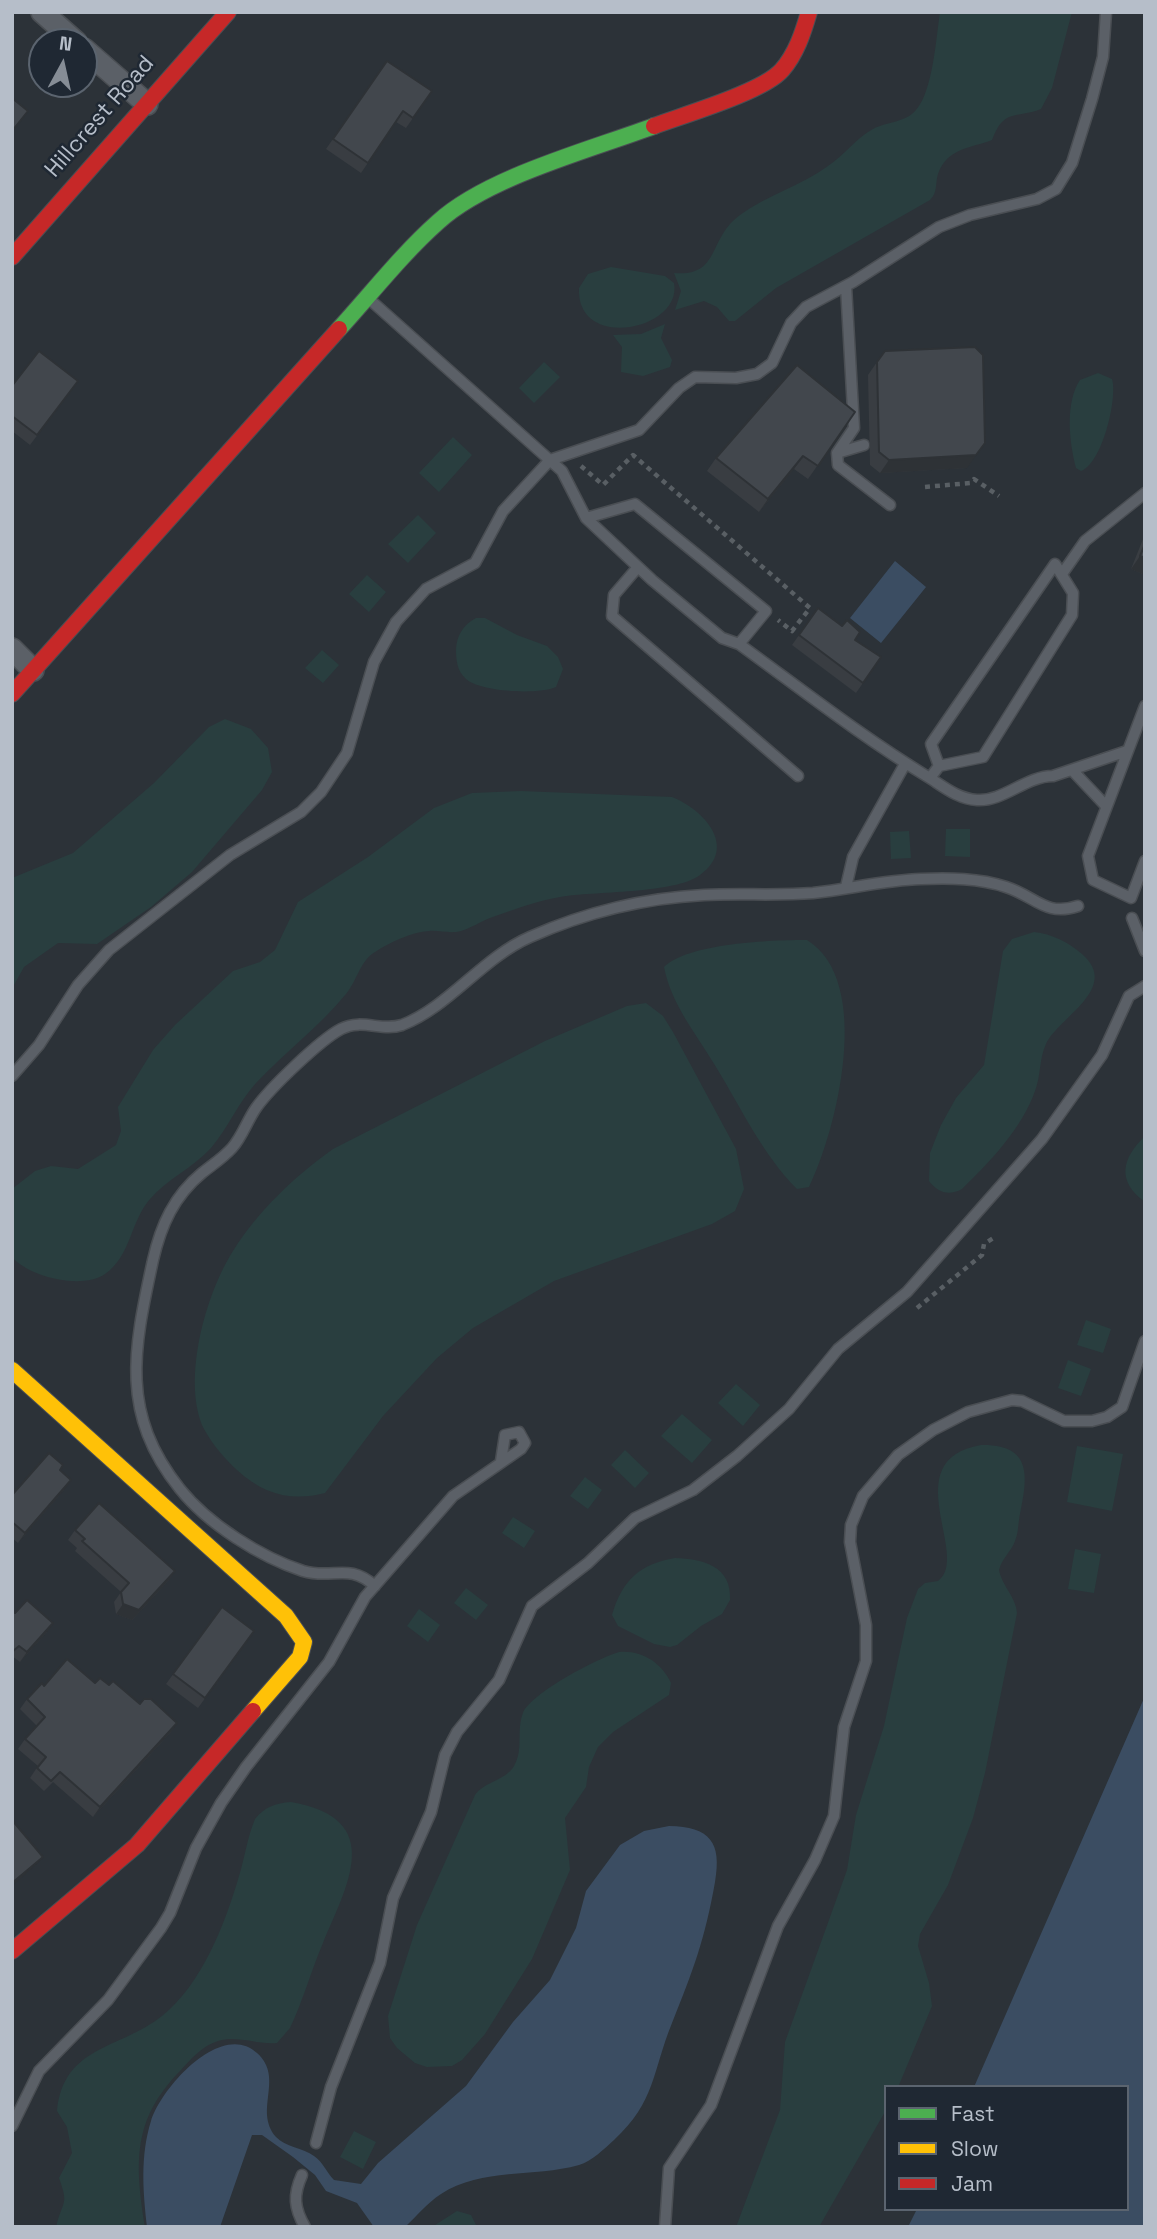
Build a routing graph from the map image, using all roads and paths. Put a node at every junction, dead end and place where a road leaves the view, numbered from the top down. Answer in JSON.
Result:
{"nodes":[{"id":1,"x":42,"y":12,"type":"edge"},
{"id":2,"x":228,"y":12,"type":"edge"},
{"id":3,"x":809,"y":12,"type":"edge"},
{"id":4,"x":1106,"y":12,"type":"edge"},
{"id":5,"x":60,"y":28,"type":"edge"},
{"id":6,"x":98,"y":61,"type":"edge"},
{"id":7,"x":146,"y":104,"type":"junction"},
{"id":8,"x":12,"y":257,"type":"edge"},
{"id":9,"x":846,"y":286,"type":"junction"},
{"id":10,"x":367,"y":296,"type":"junction"},
{"id":11,"x":864,"y":445,"type":"dead end"},
{"id":12,"x":569,"y":451,"type":"junction"},
{"id":13,"x":837,"y":453,"type":"junction"},
{"id":14,"x":550,"y":460,"type":"junction"},
{"id":15,"x":925,"y":487,"type":"dead end"},
{"id":16,"x":1145,"y":493,"type":"edge"},
{"id":17,"x":999,"y":496,"type":"dead end"},
{"id":18,"x":890,"y":505,"type":"dead end"},
{"id":19,"x":586,"y":518,"type":"junction"},
{"id":20,"x":638,"y":567,"type":"junction"},
{"id":21,"x":1062,"y":574,"type":"junction"},
{"id":22,"x":766,"y":611,"type":"junction"},
{"id":23,"x":739,"y":643,"type":"junction"},
{"id":24,"x":12,"y":649,"type":"edge"},
{"id":25,"x":33,"y":670,"type":"junction"},
{"id":26,"x":12,"y":694,"type":"edge"},
{"id":27,"x":1145,"y":706,"type":"edge"},
{"id":28,"x":1127,"y":751,"type":"junction"},
{"id":29,"x":905,"y":764,"type":"junction"},
{"id":30,"x":939,"y":766,"type":"junction"},
{"id":31,"x":1072,"y":770,"type":"junction"},
{"id":32,"x":798,"y":776,"type":"dead end"},
{"id":33,"x":930,"y":778,"type":"junction"},
{"id":34,"x":1107,"y":806,"type":"junction"},
{"id":35,"x":1145,"y":861,"type":"edge"},
{"id":36,"x":846,"y":887,"type":"junction"},
{"id":37,"x":1078,"y":906,"type":"dead end"},
{"id":38,"x":1132,"y":918,"type":"dead end"},
{"id":39,"x":1145,"y":951,"type":"edge"},
{"id":40,"x":1145,"y":986,"type":"edge"},
{"id":41,"x":12,"y":1076,"type":"edge"},
{"id":42,"x":995,"y":1237,"type":"dead end"},
{"id":43,"x":982,"y":1255,"type":"dead end"},
{"id":44,"x":1145,"y":1341,"type":"edge"},
{"id":45,"x":12,"y":1370,"type":"edge"},
{"id":46,"x":501,"y":1461,"type":"dead end"},
{"id":47,"x":375,"y":1586,"type":"junction"},
{"id":48,"x":12,"y":1951,"type":"edge"},
{"id":49,"x":12,"y":2126,"type":"edge"},
{"id":50,"x":316,"y":2143,"type":"dead end"},
{"id":51,"x":302,"y":2175,"type":"dead end"},
{"id":52,"x":305,"y":2227,"type":"edge"},
{"id":53,"x":665,"y":2227,"type":"edge"}],
"edges":[{"from":1,"to":5,"type":"street"},
{"from":2,"to":7,"type":"street","name":"Hillcrest Road"},
{"from":3,"to":10,"type":"street"},
{"from":4,"to":9,"type":"lane"},
{"from":6,"to":7,"type":"street"},
{"from":7,"to":8,"type":"street","name":"Hillcrest Road"},
{"from":9,"to":12,"type":"lane"},
{"from":9,"to":13,"type":"lane"},
{"from":10,"to":14,"type":"lane"},
{"from":10,"to":25,"type":"street"},
{"from":11,"to":13,"type":"lane"},
{"from":12,"to":14,"type":"lane"},
{"from":12,"to":22,"type":"path"},
{"from":13,"to":18,"type":"lane"},
{"from":14,"to":19,"type":"lane"},
{"from":14,"to":41,"type":"lane"},
{"from":15,"to":17,"type":"path"},
{"from":16,"to":21,"type":"lane"},
{"from":19,"to":20,"type":"lane"},
{"from":19,"to":22,"type":"lane"},
{"from":20,"to":23,"type":"lane"},
{"from":20,"to":32,"type":"lane"},
{"from":21,"to":30,"type":"lane"},
{"from":21,"to":30,"type":"lane"},
{"from":22,"to":23,"type":"lane"},
{"from":23,"to":29,"type":"lane"},
{"from":24,"to":25,"type":"street"},
{"from":25,"to":26,"type":"street"},
{"from":27,"to":28,"type":"lane"},
{"from":28,"to":31,"type":"lane"},
{"from":28,"to":34,"type":"lane"},
{"from":29,"to":33,"type":"lane"},
{"from":29,"to":36,"type":"lane"},
{"from":30,"to":33,"type":"lane"},
{"from":31,"to":33,"type":"lane"},
{"from":31,"to":34,"type":"lane"},
{"from":34,"to":35,"type":"lane"},
{"from":36,"to":37,"type":"lane"},
{"from":36,"to":47,"type":"lane"},
{"from":38,"to":39,"type":"lane"},
{"from":40,"to":50,"type":"lane"},
{"from":42,"to":43,"type":"path"},
{"from":44,"to":53,"type":"lane"},
{"from":45,"to":48,"type":"street"},
{"from":46,"to":47,"type":"lane"},
{"from":47,"to":49,"type":"lane"},
{"from":51,"to":52,"type":"lane"}]}
